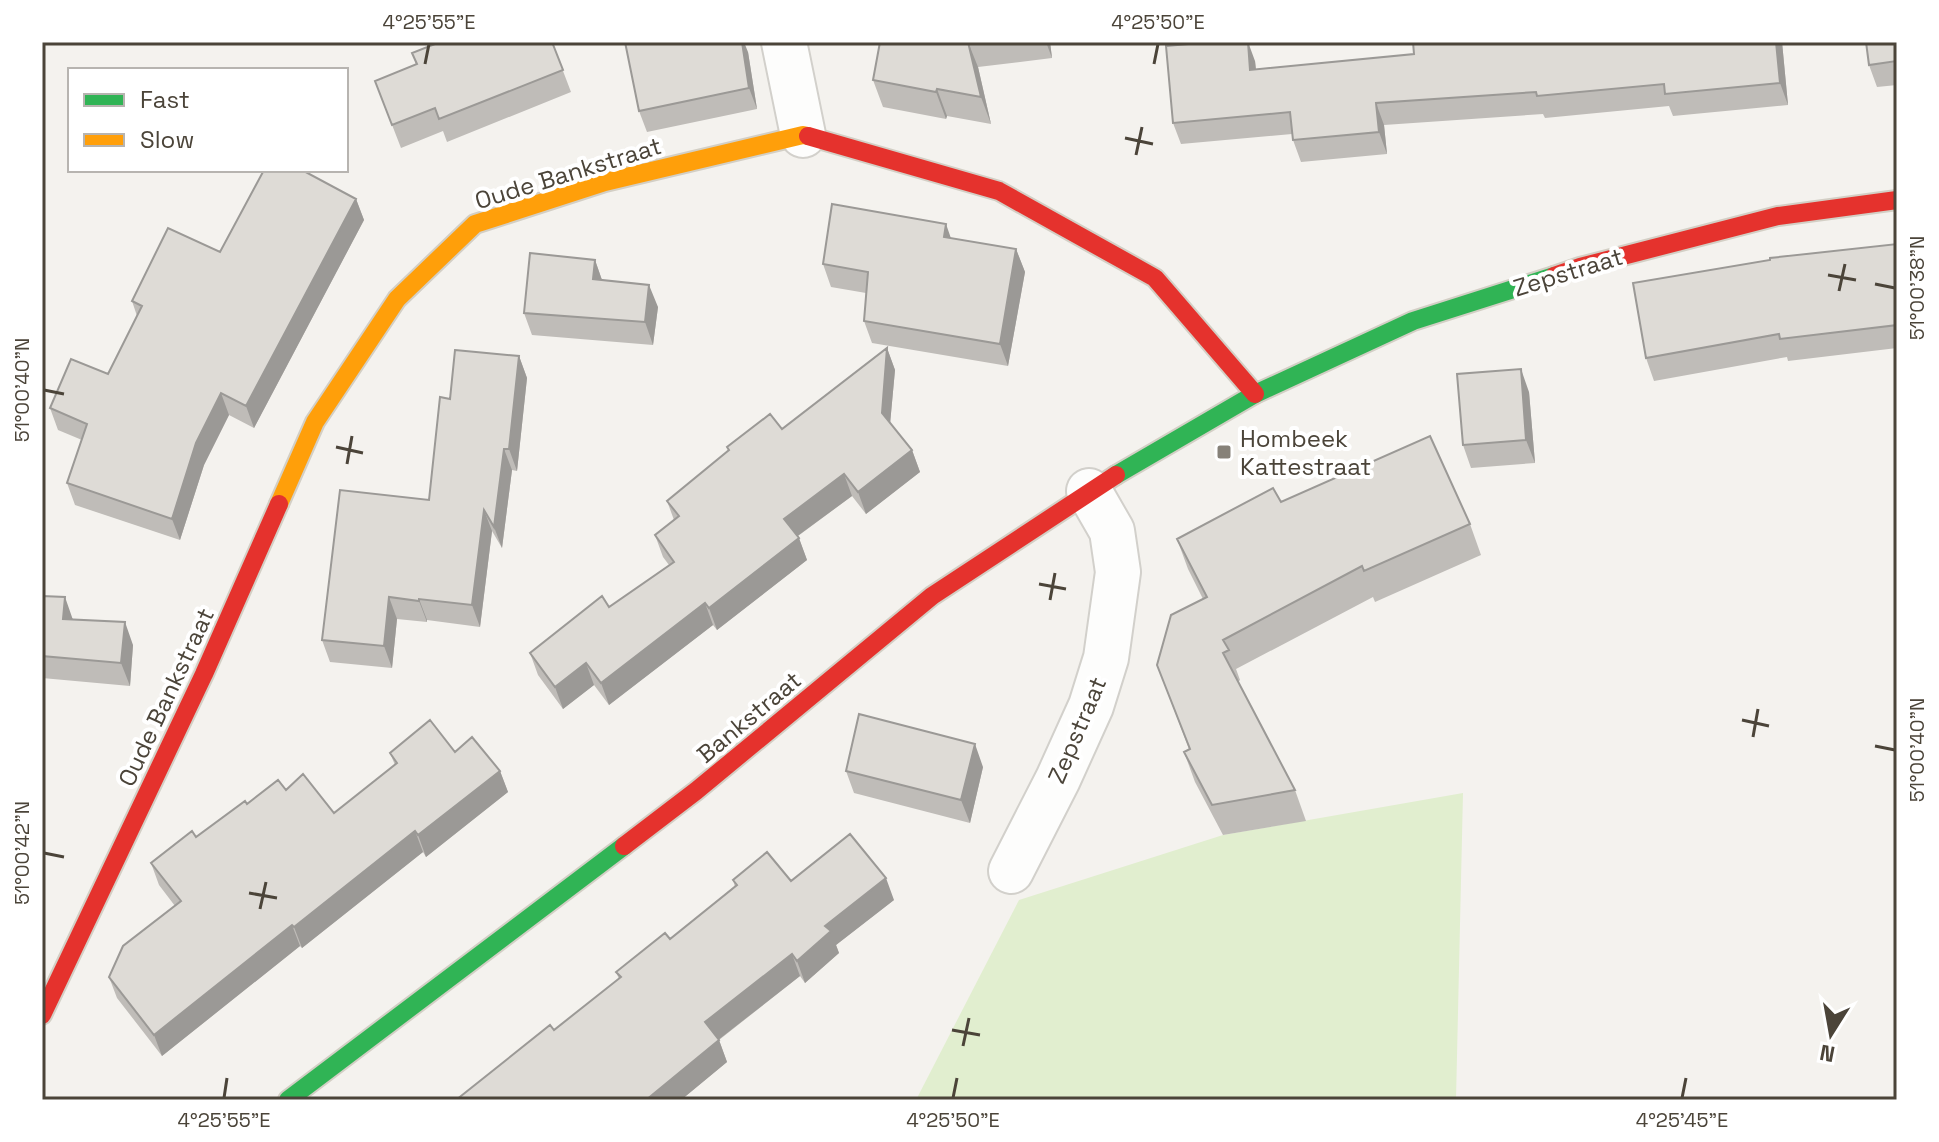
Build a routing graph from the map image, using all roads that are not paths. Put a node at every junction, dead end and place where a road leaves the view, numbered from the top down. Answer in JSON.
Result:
{"nodes":[{"id":1,"x":784,"y":42,"type":"edge"},
{"id":2,"x":803,"y":135,"type":"junction"},
{"id":3,"x":1897,"y":200,"type":"edge"},
{"id":4,"x":1255,"y":394,"type":"junction"},
{"id":5,"x":1089,"y":491,"type":"junction"},
{"id":6,"x":1011,"y":871,"type":"dead end"},
{"id":7,"x":42,"y":1015,"type":"edge"},
{"id":8,"x":288,"y":1100,"type":"edge"}],
"edges":[{"from":1,"to":2,"type":"street"},
{"from":2,"to":4,"type":"street","name":"Oude Bankstraat"},
{"from":2,"to":7,"type":"street","name":"Oude Bankstraat"},
{"from":3,"to":4,"type":"street","name":"Zepstraat"},
{"from":4,"to":5,"type":"street","name":"Bankstraat"},
{"from":5,"to":6,"type":"street","name":"Zepstraat"},
{"from":5,"to":8,"type":"street","name":"Bankstraat"}]}
